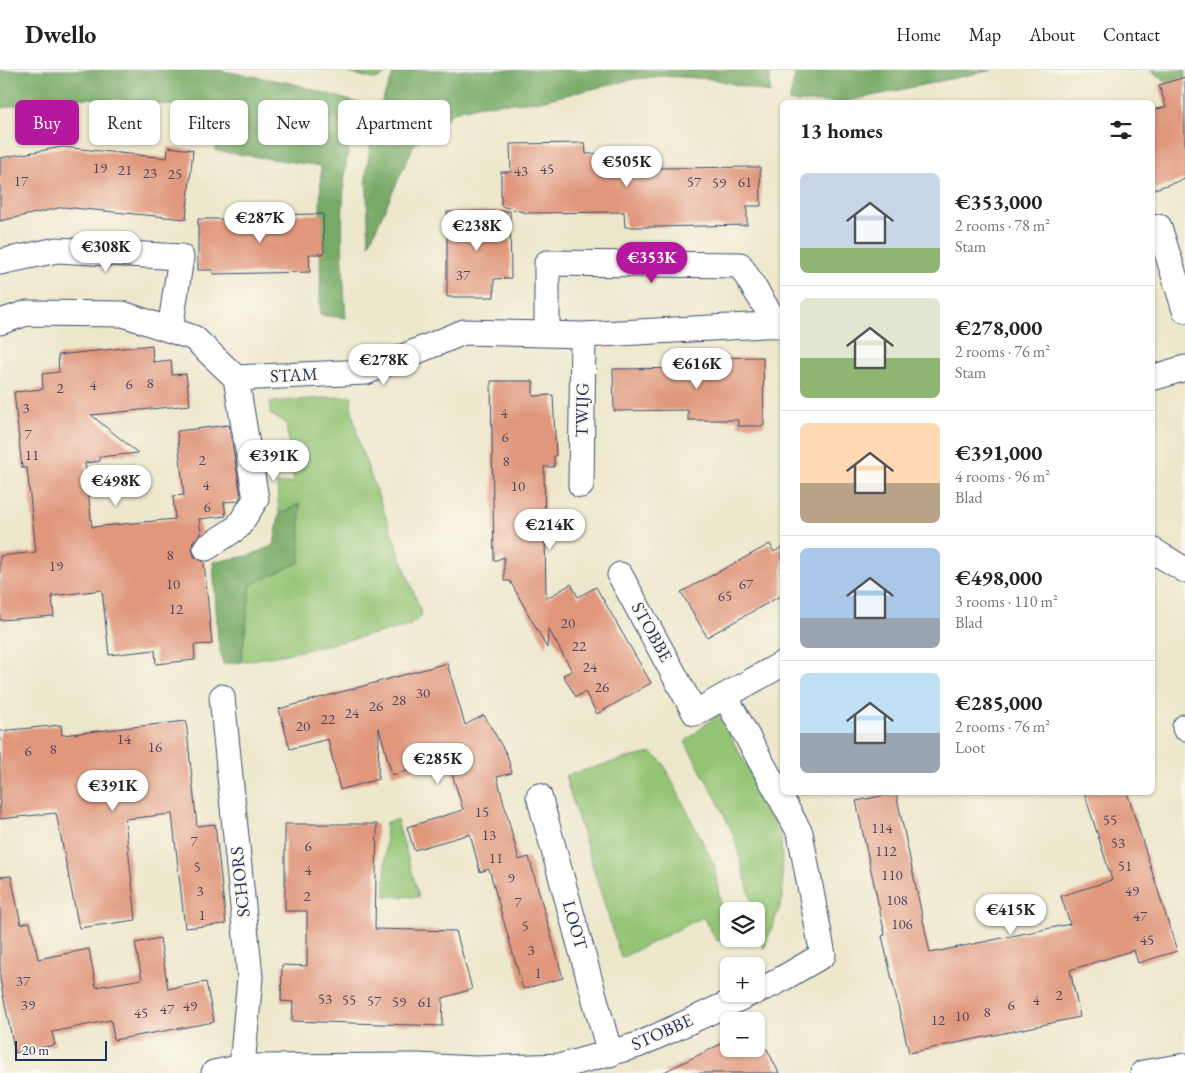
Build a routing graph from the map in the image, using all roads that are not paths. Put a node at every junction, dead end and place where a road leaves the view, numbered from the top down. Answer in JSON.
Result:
{"nodes":[{"id":1,"x":1155,"y":228,"type":"edge"},
{"id":2,"x":0,"y":262,"type":"edge"},
{"id":3,"x":1185,"y":310,"type":"edge"},
{"id":4,"x":0,"y":322,"type":"edge"},
{"id":5,"x":780,"y":324,"type":"edge"},
{"id":6,"x":170,"y":330,"type":"junction"},
{"id":7,"x":547,"y":334,"type":"junction"},
{"id":8,"x":583,"y":335,"type":"junction"},
{"id":9,"x":1185,"y":368,"type":"edge"},
{"id":10,"x":1155,"y":377,"type":"edge"},
{"id":11,"x":236,"y":378,"type":"junction"},
{"id":12,"x":581,"y":485,"type":"dead end"},
{"id":13,"x":206,"y":548,"type":"dead end"},
{"id":14,"x":1155,"y":552,"type":"edge"},
{"id":15,"x":1185,"y":570,"type":"edge"},
{"id":16,"x":620,"y":575,"type":"dead end"},
{"id":17,"x":780,"y":665,"type":"edge"},
{"id":18,"x":725,"y":696,"type":"junction"},
{"id":19,"x":222,"y":697,"type":"dead end"},
{"id":20,"x":539,"y":796,"type":"dead end"},
{"id":21,"x":765,"y":987,"type":"edge"},
{"id":22,"x":731,"y":1002,"type":"edge"},
{"id":23,"x":610,"y":1054,"type":"junction"},
{"id":24,"x":1185,"y":1066,"type":"edge"},
{"id":25,"x":242,"y":1067,"type":"junction"},
{"id":26,"x":417,"y":1069,"type":"edge"},
{"id":27,"x":214,"y":1073,"type":"edge"},
{"id":28,"x":1143,"y":1073,"type":"edge"}],
"edges":[{"from":1,"to":3,"type":"street"},
{"from":2,"to":6,"type":"street"},
{"from":4,"to":6,"type":"street"},
{"from":5,"to":7,"type":"street","name":"STAM"},
{"from":5,"to":8,"type":"street","name":"STAM"},
{"from":6,"to":11,"type":"street"},
{"from":7,"to":8,"type":"street","name":"STAM"},
{"from":7,"to":11,"type":"street","name":"STAM"},
{"from":8,"to":12,"type":"street","name":"TWIJG"},
{"from":9,"to":10,"type":"street"},
{"from":11,"to":13,"type":"street"},
{"from":14,"to":15,"type":"street"},
{"from":16,"to":18,"type":"street","name":"STOBBE"},
{"from":17,"to":18,"type":"street","name":"STOBBE"},
{"from":18,"to":21,"type":"street"},
{"from":19,"to":25,"type":"street","name":"SCHORS"},
{"from":20,"to":23,"type":"street","name":"LOOT"},
{"from":22,"to":23,"type":"street","name":"STOBBE"},
{"from":23,"to":26,"type":"street","name":"STOBBE"},
{"from":24,"to":28,"type":"street"},
{"from":25,"to":26,"type":"street","name":"STOBBE"},
{"from":25,"to":27,"type":"street","name":"STOBBE"}]}
